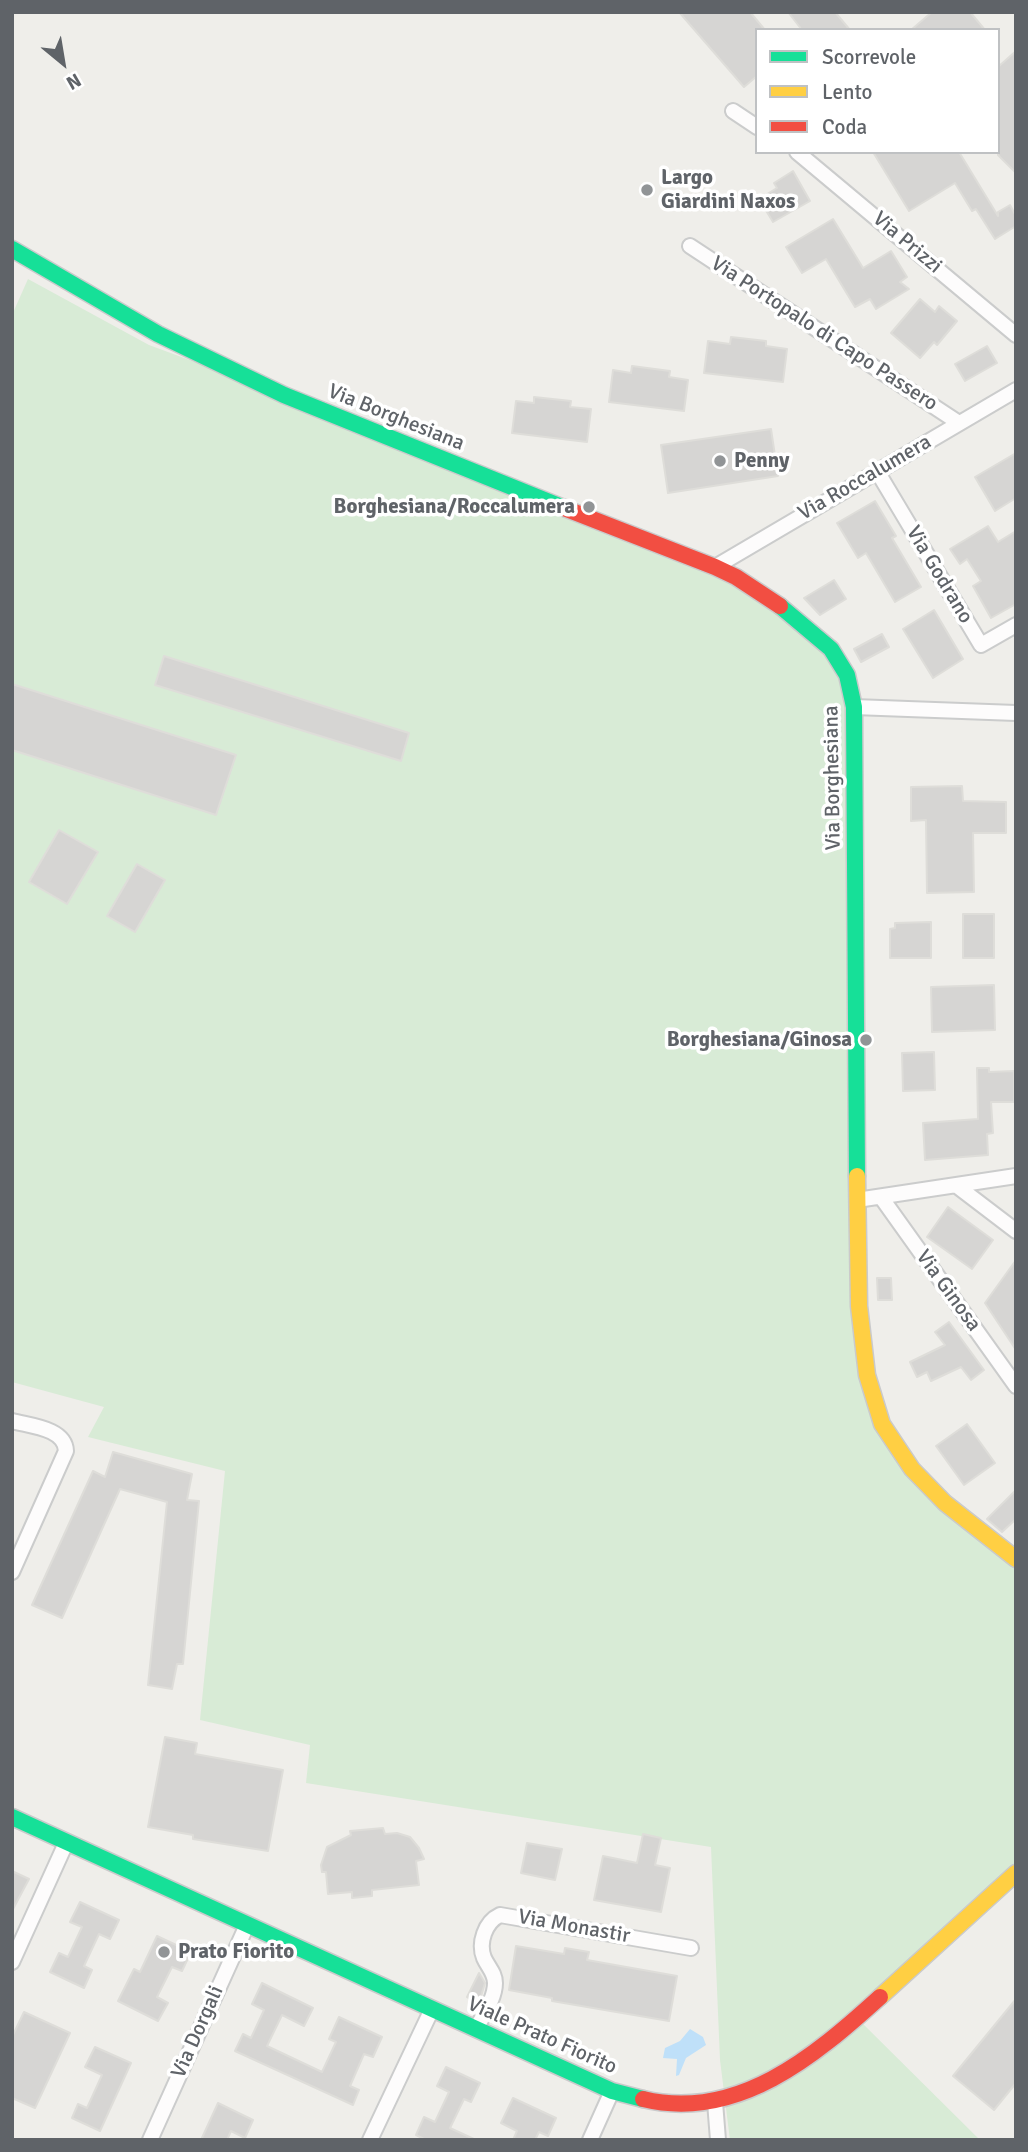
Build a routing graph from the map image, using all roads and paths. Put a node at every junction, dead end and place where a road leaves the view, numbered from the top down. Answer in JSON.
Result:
{"nodes":[{"id":1,"x":733,"y":111,"type":"dead end"},
{"id":2,"x":755,"y":126,"type":"edge"},
{"id":3,"x":799,"y":154,"type":"edge"},
{"id":4,"x":690,"y":246,"type":"dead end"},
{"id":5,"x":12,"y":249,"type":"edge"},
{"id":6,"x":1016,"y":335,"type":"edge"},
{"id":7,"x":1016,"y":390,"type":"edge"},
{"id":8,"x":959,"y":423,"type":"junction"},
{"id":9,"x":877,"y":471,"type":"junction"},
{"id":10,"x":715,"y":567,"type":"junction"},
{"id":11,"x":1016,"y":625,"type":"edge"},
{"id":12,"x":854,"y":707,"type":"junction"},
{"id":13,"x":1016,"y":713,"type":"edge"},
{"id":14,"x":1016,"y":1176,"type":"edge"},
{"id":15,"x":957,"y":1186,"type":"junction"},
{"id":16,"x":881,"y":1197,"type":"junction"},
{"id":17,"x":857,"y":1200,"type":"junction"},
{"id":18,"x":1016,"y":1231,"type":"edge"},
{"id":19,"x":1016,"y":1386,"type":"edge"},
{"id":20,"x":12,"y":1421,"type":"edge"},
{"id":21,"x":1016,"y":1559,"type":"edge"},
{"id":22,"x":13,"y":1570,"type":"edge"},
{"id":23,"x":12,"y":1817,"type":"edge"},
{"id":24,"x":66,"y":1843,"type":"junction"},
{"id":25,"x":1016,"y":1873,"type":"edge"},
{"id":26,"x":247,"y":1925,"type":"junction"},
{"id":27,"x":691,"y":1948,"type":"dead end"},
{"id":28,"x":12,"y":1962,"type":"edge"},
{"id":29,"x":432,"y":2009,"type":"junction"},
{"id":30,"x":476,"y":2029,"type":"junction"},
{"id":31,"x":612,"y":2091,"type":"junction"},
{"id":32,"x":715,"y":2102,"type":"junction"},
{"id":33,"x":150,"y":2140,"type":"edge"},
{"id":34,"x":370,"y":2140,"type":"edge"},
{"id":35,"x":590,"y":2140,"type":"edge"},
{"id":36,"x":718,"y":2140,"type":"edge"}],
"edges":[{"from":1,"to":2,"type":"street"},
{"from":3,"to":6,"type":"street","name":"Via Prizzi"},
{"from":4,"to":8,"type":"street","name":"Via Portopalo di Capo Passero"},
{"from":5,"to":10,"type":"street","name":"Via Borghesiana"},
{"from":7,"to":8,"type":"street","name":"Via Roccalumera"},
{"from":8,"to":9,"type":"street","name":"Via Roccalumera"},
{"from":9,"to":10,"type":"street","name":"Via Roccalumera"},
{"from":9,"to":11,"type":"street","name":"Via Godrano"},
{"from":10,"to":12,"type":"street","name":"Via Borghesiana"},
{"from":12,"to":13,"type":"street"},
{"from":12,"to":17,"type":"street","name":"Via Borghesiana"},
{"from":14,"to":15,"type":"street"},
{"from":15,"to":16,"type":"street"},
{"from":15,"to":18,"type":"street"},
{"from":16,"to":17,"type":"street"},
{"from":16,"to":19,"type":"street","name":"Via Ginosa"},
{"from":17,"to":21,"type":"street","name":"Via Borghesiana"},
{"from":20,"to":22,"type":"street"},
{"from":23,"to":24,"type":"street","name":"Viale Prato Fiorito"},
{"from":24,"to":26,"type":"street","name":"Viale Prato Fiorito"},
{"from":24,"to":28,"type":"street"},
{"from":25,"to":32,"type":"street","name":"Viale Prato Fiorito"},
{"from":26,"to":29,"type":"street","name":"Viale Prato Fiorito"},
{"from":26,"to":33,"type":"street","name":"Via Dorgali"},
{"from":27,"to":30,"type":"street","name":"Via Monastir"},
{"from":29,"to":30,"type":"street","name":"Viale Prato Fiorito"},
{"from":29,"to":34,"type":"street"},
{"from":30,"to":31,"type":"street","name":"Viale Prato Fiorito"},
{"from":31,"to":32,"type":"street","name":"Viale Prato Fiorito"},
{"from":31,"to":35,"type":"street"},
{"from":32,"to":36,"type":"street"}]}
